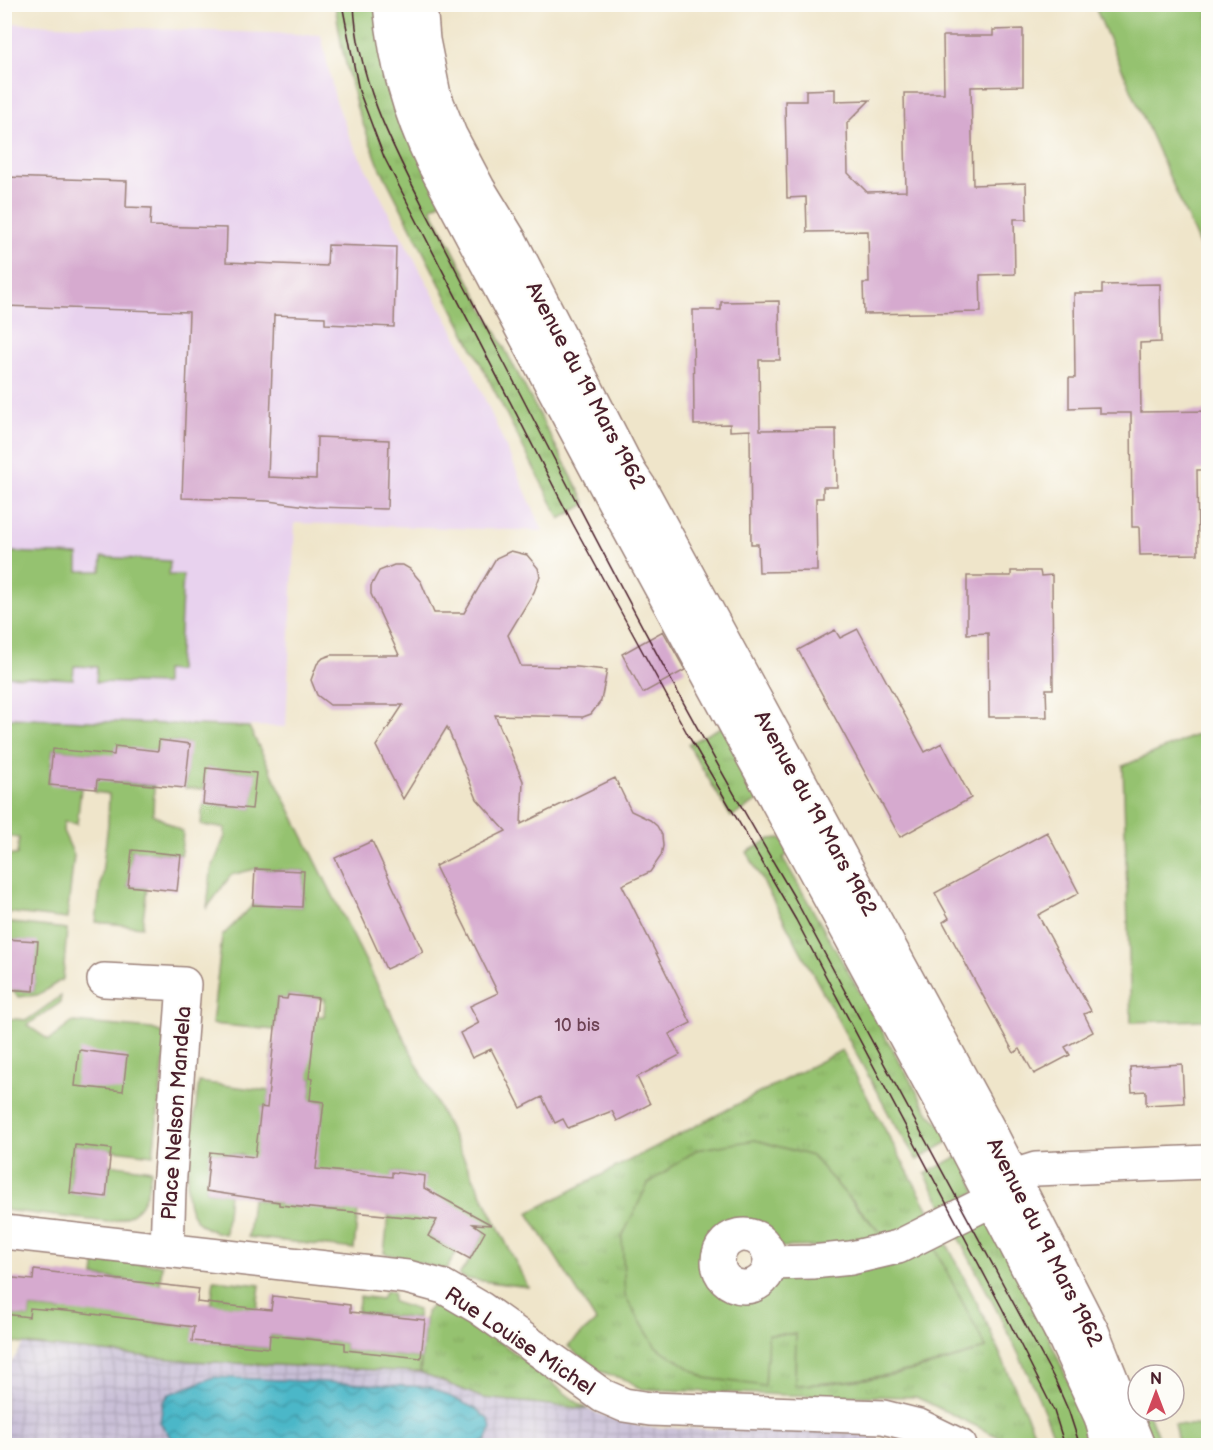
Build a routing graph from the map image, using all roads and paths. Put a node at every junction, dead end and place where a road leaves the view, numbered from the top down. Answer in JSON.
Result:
{"nodes":[{"id":1,"x":390,"y":4,"type":"edge"},
{"id":2,"x":420,"y":4,"type":"edge"},
{"id":3,"x":465,"y":193,"type":"junction"},
{"id":4,"x":104,"y":980,"type":"dead end"},
{"id":5,"x":1209,"y":1162,"type":"edge"},
{"id":6,"x":1003,"y":1190,"type":"junction"},
{"id":7,"x":4,"y":1232,"type":"edge"},
{"id":8,"x":167,"y":1250,"type":"junction"},
{"id":9,"x":770,"y":1263,"type":"dead end"},
{"id":10,"x":960,"y":1446,"type":"edge"},
{"id":11,"x":1109,"y":1446,"type":"edge"},
{"id":12,"x":1138,"y":1446,"type":"edge"}],
"edges":[{"from":1,"to":3,"type":"street"},
{"from":2,"to":3,"type":"street"},
{"from":3,"to":6,"type":"street","name":"Avenue du 19 Mars 1962"},
{"from":4,"to":8,"type":"street","name":"Place Nelson Mandela"},
{"from":5,"to":6,"type":"street"},
{"from":6,"to":9,"type":"street"},
{"from":6,"to":11,"type":"street","name":"Avenue du 19 Mars 1962"},
{"from":6,"to":12,"type":"street","name":"Avenue du 19 Mars 1962"},
{"from":7,"to":8,"type":"street","name":"Rue Louise Michel"},
{"from":8,"to":10,"type":"street","name":"Rue Louise Michel"}]}
